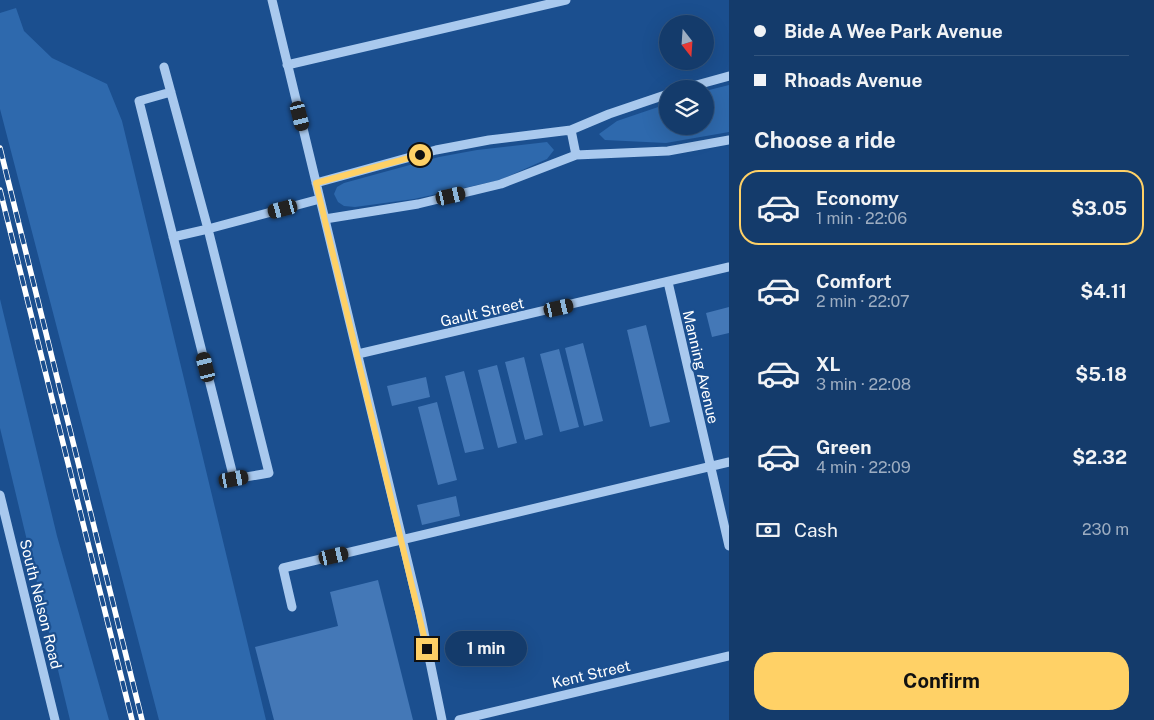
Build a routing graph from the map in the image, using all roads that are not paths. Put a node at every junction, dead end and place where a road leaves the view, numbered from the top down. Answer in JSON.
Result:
{"nodes":[{"id":1,"x":272,"y":0,"type":"edge"},
{"id":2,"x":566,"y":0,"type":"edge"},
{"id":3,"x":287,"y":65,"type":"junction"},
{"id":4,"x":164,"y":66,"type":"dead end"},
{"id":5,"x":729,"y":76,"type":"edge"},
{"id":6,"x":714,"y":80,"type":"edge"},
{"id":7,"x":171,"y":92,"type":"junction"},
{"id":8,"x":659,"y":97,"type":"edge"},
{"id":9,"x":571,"y":130,"type":"junction"},
{"id":10,"x":729,"y":140,"type":"edge"},
{"id":11,"x":576,"y":155,"type":"junction"},
{"id":12,"x":316,"y":183,"type":"junction"},
{"id":13,"x":320,"y":199,"type":"junction"},
{"id":14,"x":325,"y":219,"type":"junction"},
{"id":15,"x":208,"y":230,"type":"junction"},
{"id":16,"x":173,"y":238,"type":"junction"},
{"id":17,"x":729,"y":267,"type":"edge"},
{"id":18,"x":668,"y":282,"type":"junction"},
{"id":19,"x":358,"y":354,"type":"junction"},
{"id":20,"x":729,"y":462,"type":"edge"},
{"id":21,"x":710,"y":467,"type":"junction"},
{"id":22,"x":0,"y":495,"type":"edge"},
{"id":23,"x":402,"y":540,"type":"junction"},
{"id":24,"x":729,"y":546,"type":"edge"},
{"id":25,"x":292,"y":606,"type":"dead end"},
{"id":26,"x":729,"y":656,"type":"edge"},
{"id":27,"x":55,"y":720,"type":"edge"},
{"id":28,"x":442,"y":720,"type":"edge"},
{"id":29,"x":460,"y":720,"type":"edge"}],
"edges":[{"from":1,"to":3,"type":"street"},
{"from":2,"to":3,"type":"street"},
{"from":3,"to":12,"type":"street"},
{"from":4,"to":7,"type":"street"},
{"from":5,"to":6,"type":"street"},
{"from":7,"to":15,"type":"street"},
{"from":7,"to":16,"type":"street"},
{"from":8,"to":9,"type":"street"},
{"from":9,"to":11,"type":"street"},
{"from":9,"to":12,"type":"street"},
{"from":10,"to":11,"type":"street"},
{"from":11,"to":14,"type":"street"},
{"from":12,"to":13,"type":"street"},
{"from":13,"to":14,"type":"street"},
{"from":13,"to":15,"type":"street"},
{"from":14,"to":19,"type":"street"},
{"from":15,"to":16,"type":"street"},
{"from":15,"to":16,"type":"street"},
{"from":17,"to":18,"type":"street","name":"Gault Street"},
{"from":18,"to":19,"type":"street","name":"Gault Street"},
{"from":18,"to":21,"type":"street","name":"Manning Avenue"},
{"from":19,"to":23,"type":"street"},
{"from":20,"to":21,"type":"street"},
{"from":21,"to":23,"type":"street"},
{"from":21,"to":24,"type":"street","name":"Manning Avenue"},
{"from":22,"to":27,"type":"street","name":"South Nelson Road"},
{"from":23,"to":25,"type":"street"},
{"from":23,"to":28,"type":"street"},
{"from":26,"to":29,"type":"street","name":"Kent Street"}]}
